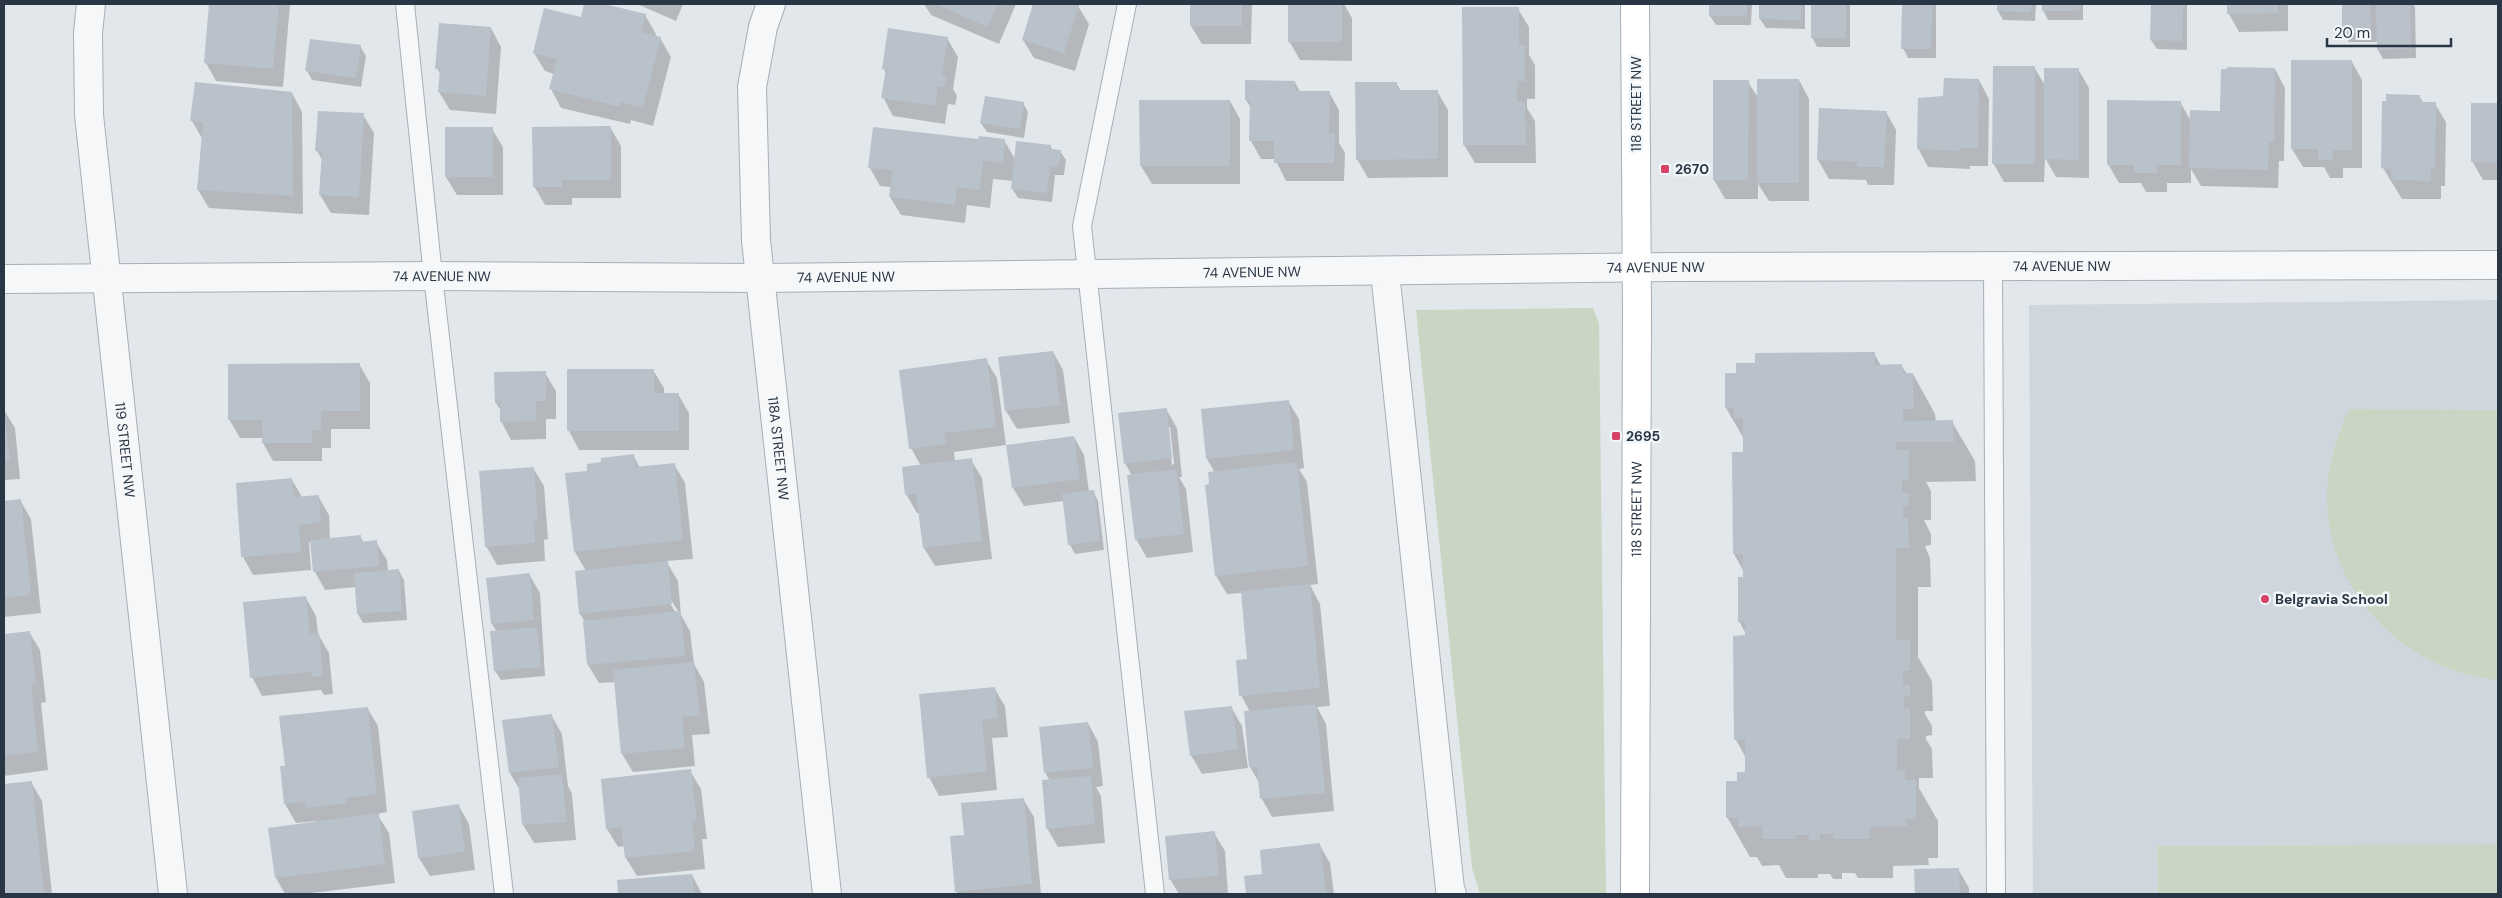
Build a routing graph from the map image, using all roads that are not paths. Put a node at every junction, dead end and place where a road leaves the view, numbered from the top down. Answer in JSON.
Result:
{"nodes":[{"id":1,"x":91,"y":4,"type":"edge"},
{"id":2,"x":406,"y":4,"type":"edge"},
{"id":3,"x":771,"y":4,"type":"edge"},
{"id":4,"x":1127,"y":4,"type":"edge"},
{"id":5,"x":1635,"y":4,"type":"edge"},
{"id":6,"x":2498,"y":265,"type":"edge"},
{"id":7,"x":1993,"y":267,"type":"junction"},
{"id":8,"x":1637,"y":268,"type":"junction"},
{"id":9,"x":1385,"y":272,"type":"junction"},
{"id":10,"x":1085,"y":273,"type":"junction"},
{"id":11,"x":433,"y":276,"type":"junction"},
{"id":12,"x":105,"y":278,"type":"junction"},
{"id":13,"x":759,"y":278,"type":"junction"},
{"id":14,"x":4,"y":279,"type":"edge"},
{"id":15,"x":173,"y":894,"type":"edge"},
{"id":16,"x":504,"y":894,"type":"edge"},
{"id":17,"x":826,"y":894,"type":"edge"},
{"id":18,"x":1155,"y":894,"type":"edge"},
{"id":19,"x":1452,"y":894,"type":"edge"},
{"id":20,"x":1634,"y":894,"type":"edge"},
{"id":21,"x":1996,"y":894,"type":"edge"}],
"edges":[{"from":1,"to":12,"type":"street","name":"119 STREET NW"},
{"from":2,"to":11,"type":"lane"},
{"from":3,"to":13,"type":"street","name":"118A STREET NW"},
{"from":4,"to":10,"type":"lane"},
{"from":5,"to":8,"type":"street","name":"118 STREET NW"},
{"from":6,"to":7,"type":"street","name":"74 AVENUE NW"},
{"from":7,"to":8,"type":"street","name":"74 AVENUE NW"},
{"from":7,"to":21,"type":"lane"},
{"from":8,"to":9,"type":"street","name":"74 AVENUE NW"},
{"from":8,"to":20,"type":"street","name":"118 STREET NW"},
{"from":9,"to":10,"type":"street","name":"74 AVENUE NW"},
{"from":9,"to":19,"type":"street"},
{"from":10,"to":13,"type":"street","name":"74 AVENUE NW"},
{"from":10,"to":18,"type":"lane"},
{"from":11,"to":12,"type":"street","name":"74 AVENUE NW"},
{"from":11,"to":13,"type":"street","name":"74 AVENUE NW"},
{"from":11,"to":16,"type":"lane"},
{"from":12,"to":14,"type":"street","name":"74 AVENUE NW"},
{"from":12,"to":15,"type":"street","name":"119 STREET NW"},
{"from":13,"to":17,"type":"street","name":"118A STREET NW"}]}
